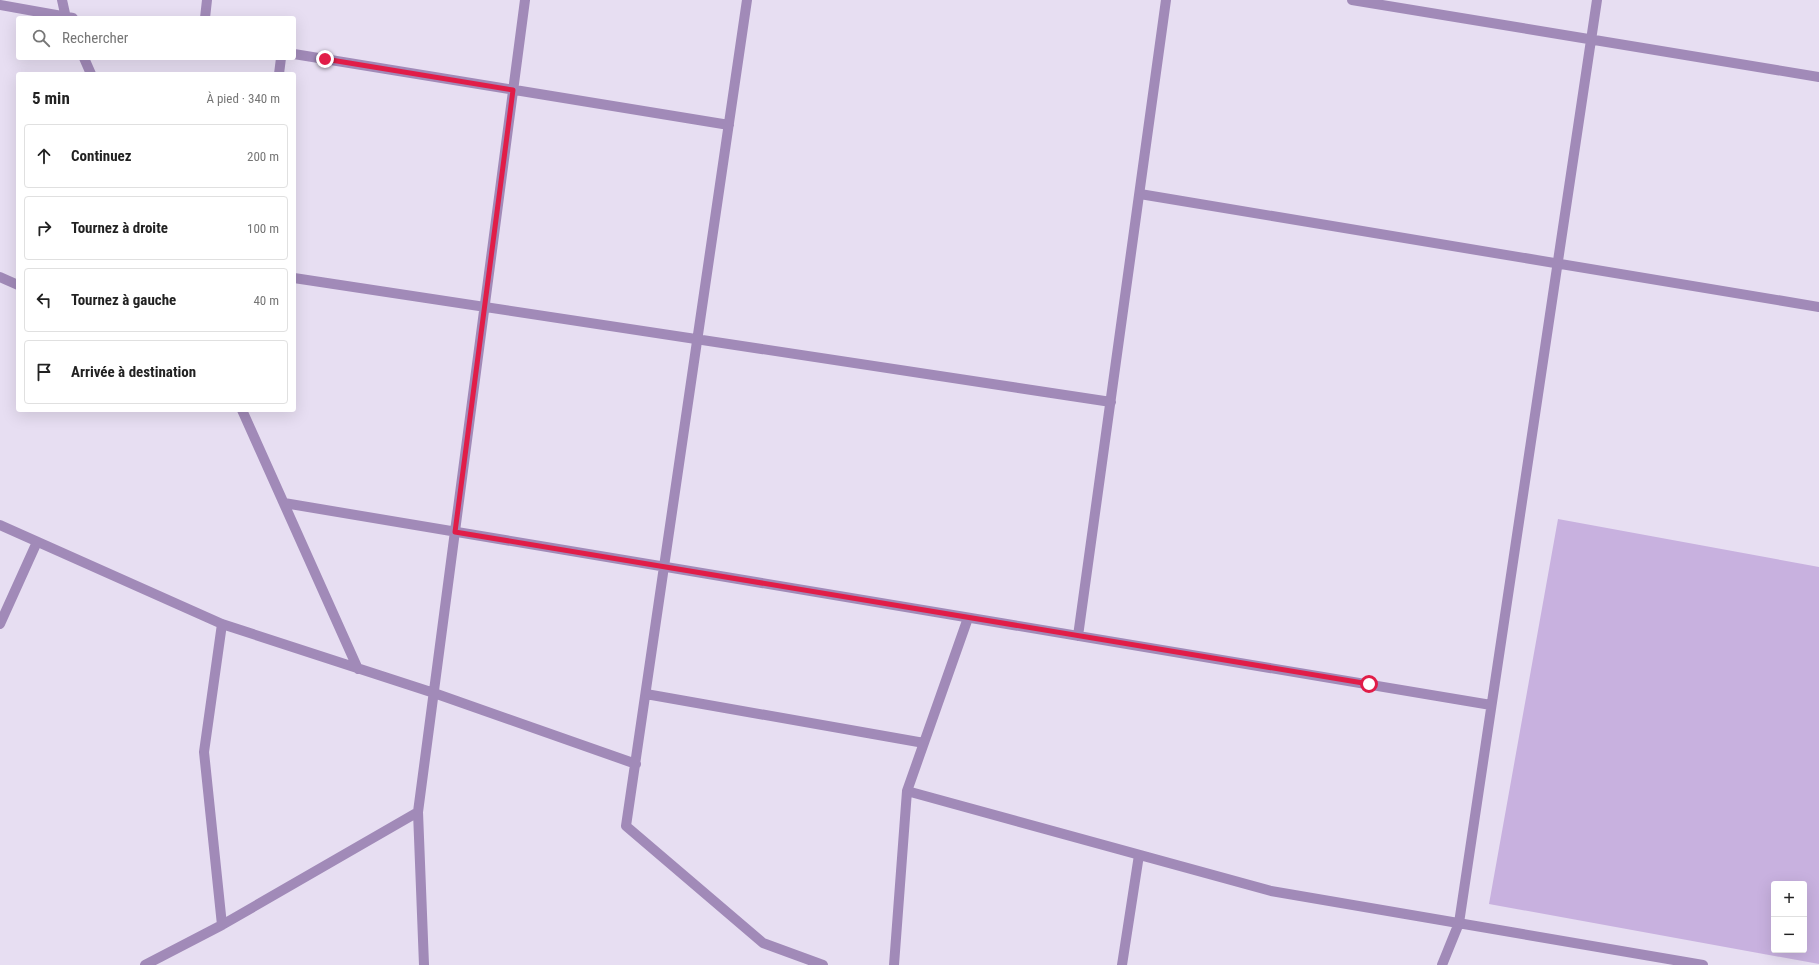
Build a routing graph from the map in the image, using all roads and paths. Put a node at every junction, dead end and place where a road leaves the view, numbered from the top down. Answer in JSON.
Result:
{"nodes":[{"id":1,"x":62,"y":0,"type":"edge"},
{"id":2,"x":207,"y":0,"type":"edge"},
{"id":3,"x":525,"y":0,"type":"edge"},
{"id":4,"x":747,"y":0,"type":"edge"},
{"id":5,"x":1166,"y":0,"type":"edge"},
{"id":6,"x":1352,"y":0,"type":"edge"},
{"id":7,"x":1597,"y":0,"type":"edge"},
{"id":8,"x":0,"y":5,"type":"edge"},
{"id":9,"x":58,"y":16,"type":"edge"},
{"id":10,"x":67,"y":16,"type":"edge"},
{"id":11,"x":205,"y":16,"type":"edge"},
{"id":12,"x":1591,"y":40,"type":"junction"},
{"id":13,"x":296,"y":54,"type":"edge"},
{"id":14,"x":85,"y":60,"type":"edge"},
{"id":15,"x":281,"y":60,"type":"edge"},
{"id":16,"x":90,"y":72,"type":"edge"},
{"id":17,"x":279,"y":72,"type":"edge"},
{"id":18,"x":1819,"y":78,"type":"edge"},
{"id":19,"x":513,"y":90,"type":"junction"},
{"id":20,"x":729,"y":125,"type":"junction"},
{"id":21,"x":1140,"y":194,"type":"junction"},
{"id":22,"x":1558,"y":263,"type":"junction"},
{"id":23,"x":0,"y":276,"type":"edge"},
{"id":24,"x":296,"y":278,"type":"edge"},
{"id":25,"x":16,"y":284,"type":"edge"},
{"id":26,"x":485,"y":307,"type":"junction"},
{"id":27,"x":1819,"y":307,"type":"edge"},
{"id":28,"x":698,"y":339,"type":"junction"},
{"id":29,"x":1111,"y":402,"type":"junction"},
{"id":30,"x":243,"y":412,"type":"edge"},
{"id":31,"x":284,"y":503,"type":"junction"},
{"id":32,"x":0,"y":525,"type":"edge"},
{"id":33,"x":455,"y":532,"type":"junction"},
{"id":34,"x":37,"y":542,"type":"junction"},
{"id":35,"x":664,"y":567,"type":"junction"},
{"id":36,"x":968,"y":618,"type":"junction"},
{"id":37,"x":0,"y":624,"type":"edge"},
{"id":38,"x":222,"y":624,"type":"junction"},
{"id":39,"x":1078,"y":636,"type":"junction"},
{"id":40,"x":358,"y":668,"type":"junction"},
{"id":41,"x":434,"y":693,"type":"junction"},
{"id":42,"x":646,"y":694,"type":"junction"},
{"id":43,"x":1492,"y":705,"type":"junction"},
{"id":44,"x":924,"y":743,"type":"junction"},
{"id":45,"x":636,"y":764,"type":"junction"},
{"id":46,"x":907,"y":791,"type":"junction"},
{"id":47,"x":418,"y":812,"type":"junction"},
{"id":48,"x":1139,"y":855,"type":"junction"},
{"id":49,"x":1459,"y":923,"type":"junction"},
{"id":50,"x":222,"y":925,"type":"junction"},
{"id":51,"x":145,"y":965,"type":"edge"},
{"id":52,"x":424,"y":965,"type":"edge"},
{"id":53,"x":824,"y":965,"type":"edge"},
{"id":54,"x":894,"y":965,"type":"edge"},
{"id":55,"x":1122,"y":965,"type":"edge"},
{"id":56,"x":1442,"y":965,"type":"edge"},
{"id":57,"x":1703,"y":965,"type":"edge"}],
"edges":[{"from":1,"to":10,"type":"street"},
{"from":2,"to":11,"type":"street"},
{"from":3,"to":19,"type":"street"},
{"from":4,"to":20,"type":"street"},
{"from":5,"to":21,"type":"street"},
{"from":6,"to":12,"type":"street"},
{"from":7,"to":12,"type":"street"},
{"from":8,"to":9,"type":"street"},
{"from":12,"to":18,"type":"street"},
{"from":12,"to":22,"type":"street"},
{"from":13,"to":19,"type":"street"},
{"from":14,"to":16,"type":"street"},
{"from":15,"to":17,"type":"street"},
{"from":19,"to":20,"type":"street"},
{"from":19,"to":26,"type":"street"},
{"from":20,"to":28,"type":"street"},
{"from":21,"to":22,"type":"street"},
{"from":21,"to":29,"type":"street"},
{"from":22,"to":27,"type":"street"},
{"from":22,"to":43,"type":"street"},
{"from":23,"to":25,"type":"street"},
{"from":24,"to":26,"type":"street"},
{"from":26,"to":28,"type":"street"},
{"from":26,"to":33,"type":"street"},
{"from":28,"to":29,"type":"street"},
{"from":28,"to":35,"type":"street"},
{"from":29,"to":39,"type":"street"},
{"from":30,"to":31,"type":"street"},
{"from":31,"to":33,"type":"street"},
{"from":31,"to":40,"type":"street"},
{"from":32,"to":34,"type":"street"},
{"from":33,"to":35,"type":"street"},
{"from":33,"to":41,"type":"street"},
{"from":34,"to":37,"type":"street"},
{"from":34,"to":38,"type":"street"},
{"from":35,"to":36,"type":"street"},
{"from":35,"to":42,"type":"street"},
{"from":36,"to":39,"type":"street"},
{"from":36,"to":44,"type":"street"},
{"from":38,"to":40,"type":"street"},
{"from":38,"to":50,"type":"street"},
{"from":39,"to":43,"type":"street"},
{"from":40,"to":41,"type":"street"},
{"from":41,"to":45,"type":"street"},
{"from":41,"to":47,"type":"street"},
{"from":42,"to":44,"type":"street"},
{"from":42,"to":45,"type":"street"},
{"from":43,"to":49,"type":"street"},
{"from":44,"to":46,"type":"street"},
{"from":45,"to":53,"type":"street"},
{"from":46,"to":48,"type":"street"},
{"from":46,"to":54,"type":"street"},
{"from":47,"to":50,"type":"street"},
{"from":47,"to":52,"type":"street"},
{"from":48,"to":49,"type":"street"},
{"from":48,"to":55,"type":"street"},
{"from":49,"to":56,"type":"street"},
{"from":49,"to":57,"type":"street"},
{"from":50,"to":51,"type":"street"}]}
